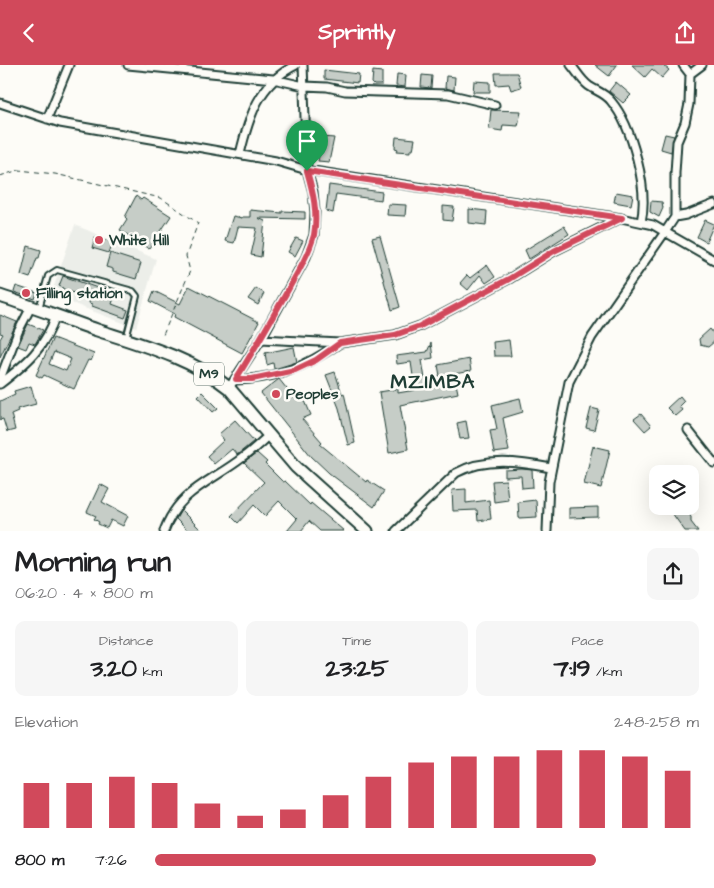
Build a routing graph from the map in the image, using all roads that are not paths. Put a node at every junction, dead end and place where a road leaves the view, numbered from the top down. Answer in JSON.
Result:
{"nodes":[{"id":1,"x":69,"y":65,"type":"edge"},
{"id":2,"x":128,"y":65,"type":"edge"},
{"id":3,"x":296,"y":65,"type":"edge"},
{"id":4,"x":303,"y":65,"type":"edge"},
{"id":5,"x":571,"y":65,"type":"edge"},
{"id":6,"x":683,"y":65,"type":"edge"},
{"id":7,"x":702,"y":65,"type":"edge"},
{"id":8,"x":690,"y":74,"type":"junction"},
{"id":9,"x":273,"y":79,"type":"junction"},
{"id":10,"x":304,"y":86,"type":"junction"},
{"id":11,"x":0,"y":103,"type":"edge"},
{"id":12,"x":495,"y":105,"type":"dead end"},
{"id":13,"x":47,"y":119,"type":"junction"},
{"id":14,"x":240,"y":154,"type":"junction"},
{"id":15,"x":307,"y":171,"type":"junction"},
{"id":16,"x":714,"y":204,"type":"edge"},
{"id":17,"x":675,"y":217,"type":"junction"},
{"id":18,"x":622,"y":218,"type":"junction"},
{"id":19,"x":641,"y":222,"type":"junction"},
{"id":20,"x":665,"y":232,"type":"junction"},
{"id":21,"x":714,"y":260,"type":"edge"},
{"id":22,"x":0,"y":296,"type":"edge"},
{"id":23,"x":35,"y":308,"type":"junction"},
{"id":24,"x":56,"y":315,"type":"junction"},
{"id":25,"x":126,"y":339,"type":"junction"},
{"id":26,"x":261,"y":339,"type":"junction"},
{"id":27,"x":340,"y":343,"type":"junction"},
{"id":28,"x":0,"y":379,"type":"edge"},
{"id":29,"x":0,"y":383,"type":"edge"},
{"id":30,"x":233,"y":384,"type":"junction"},
{"id":31,"x":688,"y":430,"type":"dead end"},
{"id":32,"x":268,"y":435,"type":"junction"},
{"id":33,"x":714,"y":463,"type":"edge"},
{"id":34,"x":551,"y":468,"type":"junction"},
{"id":35,"x":164,"y":531,"type":"edge"},
{"id":36,"x":367,"y":531,"type":"edge"},
{"id":37,"x":396,"y":531,"type":"edge"},
{"id":38,"x":547,"y":531,"type":"edge"}],
"edges":[{"from":1,"to":13,"type":"street"},
{"from":2,"to":9,"type":"street"},
{"from":3,"to":9,"type":"street"},
{"from":4,"to":10,"type":"street"},
{"from":5,"to":19,"type":"street"},
{"from":6,"to":8,"type":"street"},
{"from":7,"to":8,"type":"street"},
{"from":8,"to":17,"type":"street"},
{"from":9,"to":10,"type":"street"},
{"from":9,"to":14,"type":"street"},
{"from":10,"to":12,"type":"street"},
{"from":10,"to":15,"type":"street"},
{"from":11,"to":13,"type":"street"},
{"from":13,"to":14,"type":"street"},
{"from":14,"to":15,"type":"street"},
{"from":15,"to":18,"type":"street"},
{"from":15,"to":26,"type":"street"},
{"from":16,"to":17,"type":"street"},
{"from":17,"to":20,"type":"street"},
{"from":18,"to":19,"type":"street"},
{"from":18,"to":27,"type":"street"},
{"from":19,"to":20,"type":"street"},
{"from":20,"to":21,"type":"street"},
{"from":20,"to":34,"type":"street"},
{"from":22,"to":23,"type":"main road","number":"M9"},
{"from":23,"to":24,"type":"main road","number":"M9"},
{"from":23,"to":25,"type":"lane"},
{"from":23,"to":28,"type":"street"},
{"from":24,"to":25,"type":"main road","number":"M9"},
{"from":24,"to":29,"type":"street"},
{"from":25,"to":30,"type":"main road","number":"M9"},
{"from":26,"to":27,"type":"street"},
{"from":26,"to":30,"type":"street"},
{"from":27,"to":30,"type":"street"},
{"from":30,"to":32,"type":"main road","number":"M9"},
{"from":31,"to":33,"type":"street"},
{"from":32,"to":35,"type":"street"},
{"from":32,"to":36,"type":"main road","number":"M9"},
{"from":34,"to":37,"type":"street"},
{"from":34,"to":38,"type":"street"}]}
